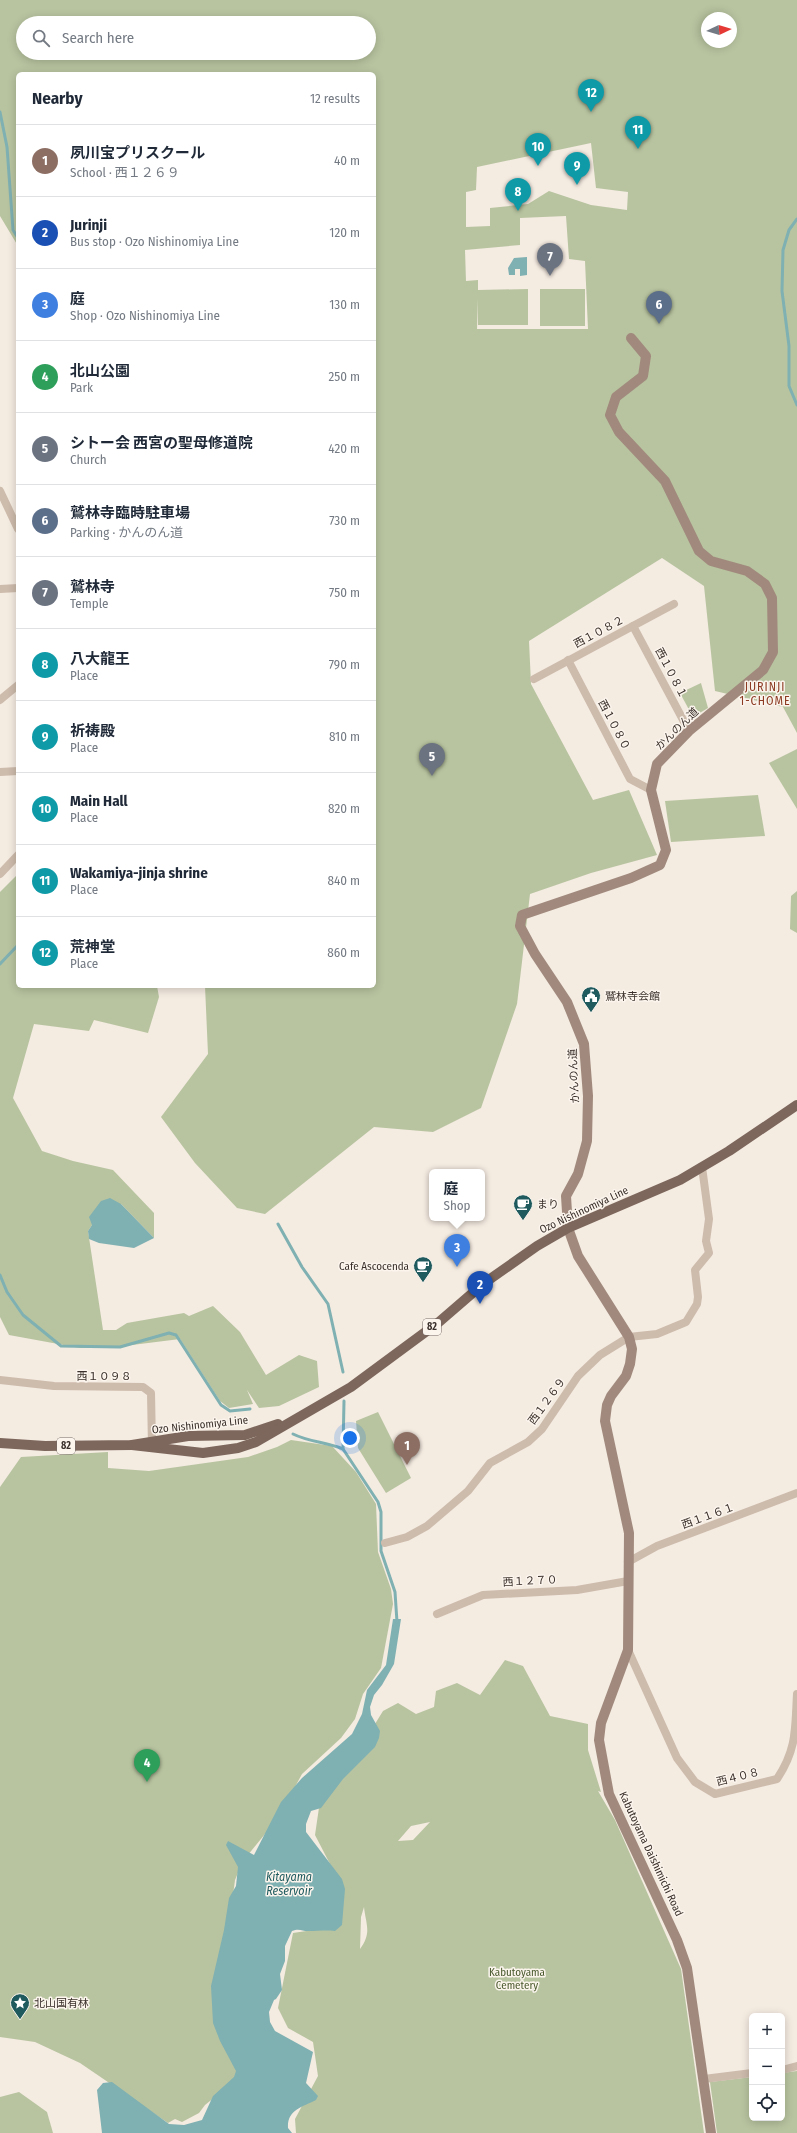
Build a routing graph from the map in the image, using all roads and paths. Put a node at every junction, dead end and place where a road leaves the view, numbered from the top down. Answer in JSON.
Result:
{"nodes":[{"id":1,"x":631,"y":338,"type":"dead end"},
{"id":2,"x":0,"y":491,"type":"edge"},
{"id":3,"x":16,"y":525,"type":"edge"},
{"id":4,"x":0,"y":588,"type":"edge"},
{"id":5,"x":16,"y":588,"type":"edge"},
{"id":6,"x":674,"y":604,"type":"dead end"},
{"id":7,"x":633,"y":626,"type":"junction"},
{"id":8,"x":568,"y":660,"type":"junction"},
{"id":9,"x":534,"y":678,"type":"dead end"},
{"id":10,"x":16,"y":687,"type":"edge"},
{"id":11,"x":0,"y":700,"type":"edge"},
{"id":12,"x":689,"y":731,"type":"junction"},
{"id":13,"x":16,"y":771,"type":"edge"},
{"id":14,"x":0,"y":772,"type":"edge"},
{"id":15,"x":651,"y":790,"type":"junction"},
{"id":16,"x":16,"y":857,"type":"edge"},
{"id":17,"x":0,"y":874,"type":"edge"},
{"id":18,"x":797,"y":1105,"type":"edge"},
{"id":19,"x":702,"y":1167,"type":"junction"},
{"id":20,"x":568,"y":1228,"type":"junction"},
{"id":21,"x":629,"y":1337,"type":"junction"},
{"id":22,"x":0,"y":1380,"type":"edge"},
{"id":23,"x":293,"y":1419,"type":"junction"},
{"id":24,"x":0,"y":1443,"type":"edge"},
{"id":25,"x":152,"y":1445,"type":"junction"},
{"id":26,"x":797,"y":1493,"type":"edge"},
{"id":27,"x":385,"y":1542,"type":"dead end"},
{"id":28,"x":628,"y":1562,"type":"junction"},
{"id":29,"x":628,"y":1580,"type":"junction"},
{"id":30,"x":437,"y":1614,"type":"dead end"},
{"id":31,"x":628,"y":1650,"type":"junction"},
{"id":32,"x":797,"y":1694,"type":"edge"},
{"id":33,"x":797,"y":2066,"type":"edge"},
{"id":34,"x":785,"y":2069,"type":"edge"},
{"id":35,"x":749,"y":2073,"type":"edge"},
{"id":36,"x":704,"y":2079,"type":"junction"},
{"id":37,"x":711,"y":2133,"type":"edge"}],
"edges":[{"from":1,"to":12,"type":"street","name":"かんのん道"},
{"from":2,"to":3,"type":"street"},
{"from":4,"to":5,"type":"street"},
{"from":6,"to":7,"type":"street","name":"西１０８２"},
{"from":7,"to":8,"type":"street","name":"西１０８２"},
{"from":7,"to":12,"type":"street","name":"西１０８１"},
{"from":8,"to":9,"type":"street","name":"西１０８２"},
{"from":8,"to":15,"type":"street","name":"西１０８０"},
{"from":10,"to":11,"type":"street"},
{"from":12,"to":15,"type":"street","name":"かんのん道"},
{"from":13,"to":14,"type":"street"},
{"from":15,"to":20,"type":"street","name":"かんのん道"},
{"from":16,"to":17,"type":"street"},
{"from":18,"to":19,"type":"main road","name":"Ozo Nishinomiya Line","number":"82"},
{"from":19,"to":20,"type":"main road","name":"Ozo Nishinomiya Line","number":"82"},
{"from":19,"to":21,"type":"street"},
{"from":20,"to":21,"type":"street","name":"Kabutoyama Daishimichi Road"},
{"from":20,"to":23,"type":"main road","name":"Ozo Nishinomiya Line","number":"82"},
{"from":21,"to":27,"type":"street","name":"西１２６９"},
{"from":21,"to":28,"type":"street","name":"Kabutoyama Daishimichi Road"},
{"from":22,"to":25,"type":"street","name":"西１０９８"},
{"from":23,"to":25,"type":"main road","name":"Ozo Nishinomiya Line","number":"82"},
{"from":23,"to":25,"type":"main road","name":"Ozo Nishinomiya Line","number":"82"},
{"from":24,"to":25,"type":"main road","name":"Ozo Nishinomiya Line","number":"82"},
{"from":26,"to":28,"type":"street","name":"西１１６１"},
{"from":28,"to":29,"type":"street","name":"Kabutoyama Daishimichi Road"},
{"from":29,"to":30,"type":"street","name":"西１２７０"},
{"from":29,"to":31,"type":"street","name":"Kabutoyama Daishimichi Road"},
{"from":31,"to":32,"type":"street","name":"西４０８"},
{"from":31,"to":36,"type":"street","name":"Kabutoyama Daishimichi Road"},
{"from":33,"to":34,"type":"street"},
{"from":35,"to":36,"type":"street"},
{"from":36,"to":37,"type":"street","name":"Kabutoyama Daishimichi Road"}]}
